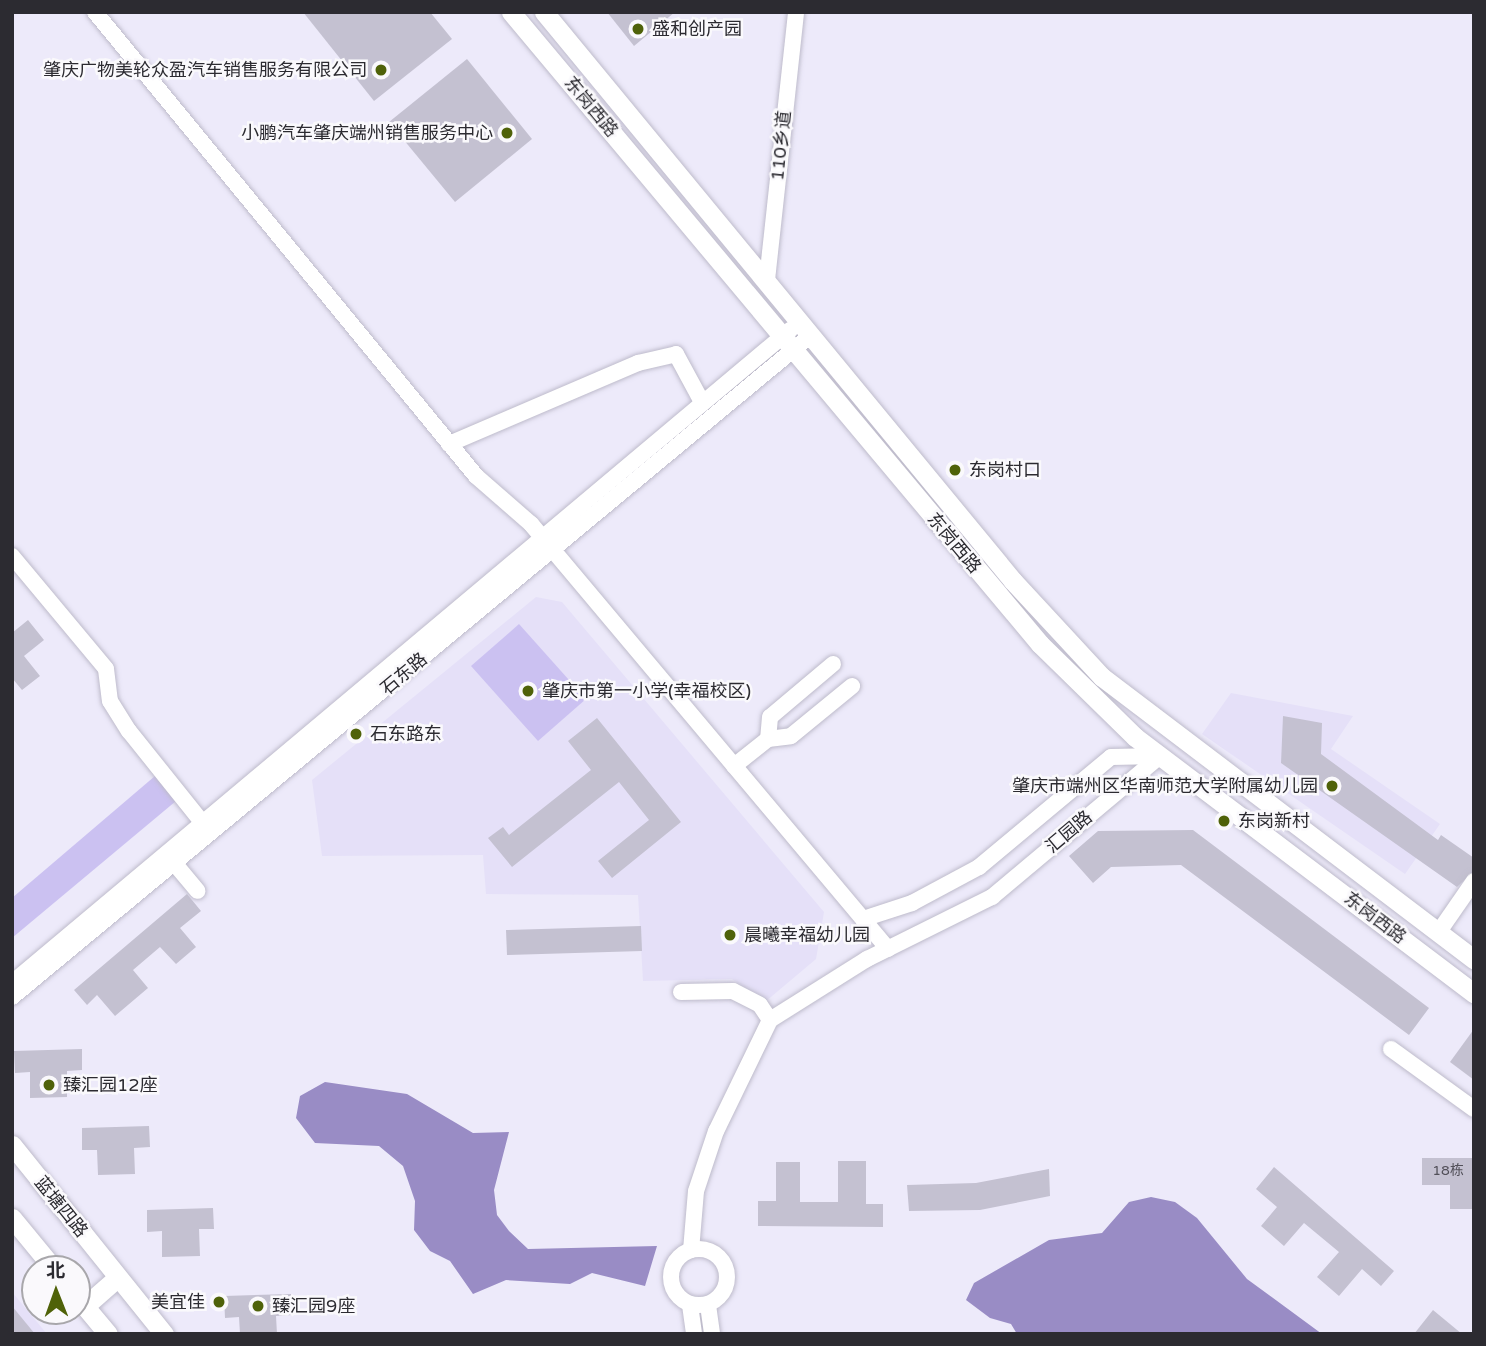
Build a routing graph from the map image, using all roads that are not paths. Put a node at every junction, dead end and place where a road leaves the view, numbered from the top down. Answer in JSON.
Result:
{"nodes":[{"id":1,"x":95,"y":12,"type":"edge"},
{"id":2,"x":511,"y":12,"type":"edge"},
{"id":3,"x":544,"y":12,"type":"edge"},
{"id":4,"x":796,"y":12,"type":"edge"},
{"id":5,"x":767,"y":280,"type":"junction"},
{"id":6,"x":806,"y":328,"type":"junction"},
{"id":7,"x":789,"y":342,"type":"junction"},
{"id":8,"x":702,"y":402,"type":"junction"},
{"id":9,"x":449,"y":444,"type":"junction"},
{"id":10,"x":547,"y":544,"type":"junction"},
{"id":11,"x":12,"y":556,"type":"edge"},
{"id":12,"x":833,"y":664,"type":"dead end"},
{"id":13,"x":852,"y":686,"type":"dead end"},
{"id":14,"x":768,"y":739,"type":"junction"},
{"id":15,"x":1160,"y":756,"type":"junction"},
{"id":16,"x":734,"y":766,"type":"junction"},
{"id":17,"x":201,"y":821,"type":"junction"},
{"id":18,"x":175,"y":864,"type":"junction"},
{"id":19,"x":1474,"y":881,"type":"edge"},
{"id":20,"x":198,"y":891,"type":"dead end"},
{"id":21,"x":863,"y":919,"type":"junction"},
{"id":22,"x":1438,"y":933,"type":"junction"},
{"id":23,"x":888,"y":949,"type":"junction"},
{"id":24,"x":1474,"y":959,"type":"edge"},
{"id":25,"x":12,"y":983,"type":"edge"},
{"id":26,"x":681,"y":992,"type":"dead end"},
{"id":27,"x":1474,"y":993,"type":"edge"},
{"id":28,"x":12,"y":997,"type":"edge"},
{"id":29,"x":770,"y":1020,"type":"junction"},
{"id":30,"x":1391,"y":1049,"type":"dead end"},
{"id":31,"x":1474,"y":1109,"type":"edge"},
{"id":32,"x":12,"y":1145,"type":"edge"},
{"id":33,"x":12,"y":1218,"type":"edge"},
{"id":34,"x":691,"y":1250,"type":"junction"},
{"id":35,"x":42,"y":1255,"type":"edge"},
{"id":36,"x":117,"y":1278,"type":"junction"},
{"id":37,"x":91,"y":1295,"type":"edge"},
{"id":38,"x":690,"y":1305,"type":"junction"},
{"id":39,"x":708,"y":1305,"type":"junction"},
{"id":40,"x":91,"y":1313,"type":"edge"},
{"id":41,"x":108,"y":1334,"type":"edge"},
{"id":42,"x":164,"y":1334,"type":"edge"},
{"id":43,"x":694,"y":1334,"type":"edge"},
{"id":44,"x":712,"y":1334,"type":"edge"}],
"edges":[{"from":1,"to":9,"type":"street"},
{"from":2,"to":7,"type":"main road","name":"东岗西路"},
{"from":3,"to":5,"type":"main road","name":"东岗西路"},
{"from":4,"to":5,"type":"street","name":"110乡道"},
{"from":5,"to":6,"type":"main road","name":"东岗西路"},
{"from":6,"to":7,"type":"street"},
{"from":6,"to":22,"type":"main road","name":"东岗西路"},
{"from":7,"to":8,"type":"street","name":"石东路"},
{"from":7,"to":10,"type":"street","name":"石东路"},
{"from":7,"to":15,"type":"main road","name":"东岗西路"},
{"from":8,"to":9,"type":"street"},
{"from":8,"to":10,"type":"street","name":"石东路"},
{"from":9,"to":10,"type":"street"},
{"from":10,"to":16,"type":"street"},
{"from":10,"to":17,"type":"street","name":"石东路"},
{"from":10,"to":18,"type":"street","name":"石东路"},
{"from":11,"to":17,"type":"street"},
{"from":12,"to":14,"type":"street"},
{"from":13,"to":14,"type":"street"},
{"from":14,"to":16,"type":"street"},
{"from":15,"to":21,"type":"street","name":"汇园路"},
{"from":15,"to":23,"type":"street","name":"汇园路"},
{"from":15,"to":27,"type":"main road","name":"东岗西路"},
{"from":16,"to":21,"type":"street"},
{"from":17,"to":25,"type":"street","name":"石东路"},
{"from":18,"to":20,"type":"street"},
{"from":18,"to":28,"type":"street","name":"石东路"},
{"from":19,"to":22,"type":"street"},
{"from":21,"to":23,"type":"street"},
{"from":22,"to":24,"type":"main road","name":"东岗西路"},
{"from":23,"to":29,"type":"street","name":"汇园路"},
{"from":26,"to":29,"type":"street"},
{"from":29,"to":34,"type":"street"},
{"from":30,"to":31,"type":"street"},
{"from":32,"to":36,"type":"main road","name":"蓝塘四路"},
{"from":33,"to":35,"type":"main road"},
{"from":34,"to":38,"type":"street"},
{"from":34,"to":39,"type":"street"},
{"from":36,"to":37,"type":"main road"},
{"from":36,"to":42,"type":"main road","name":"蓝塘四路"},
{"from":38,"to":39,"type":"street"},
{"from":38,"to":43,"type":"street"},
{"from":39,"to":44,"type":"street"},
{"from":40,"to":41,"type":"main road"}]}
